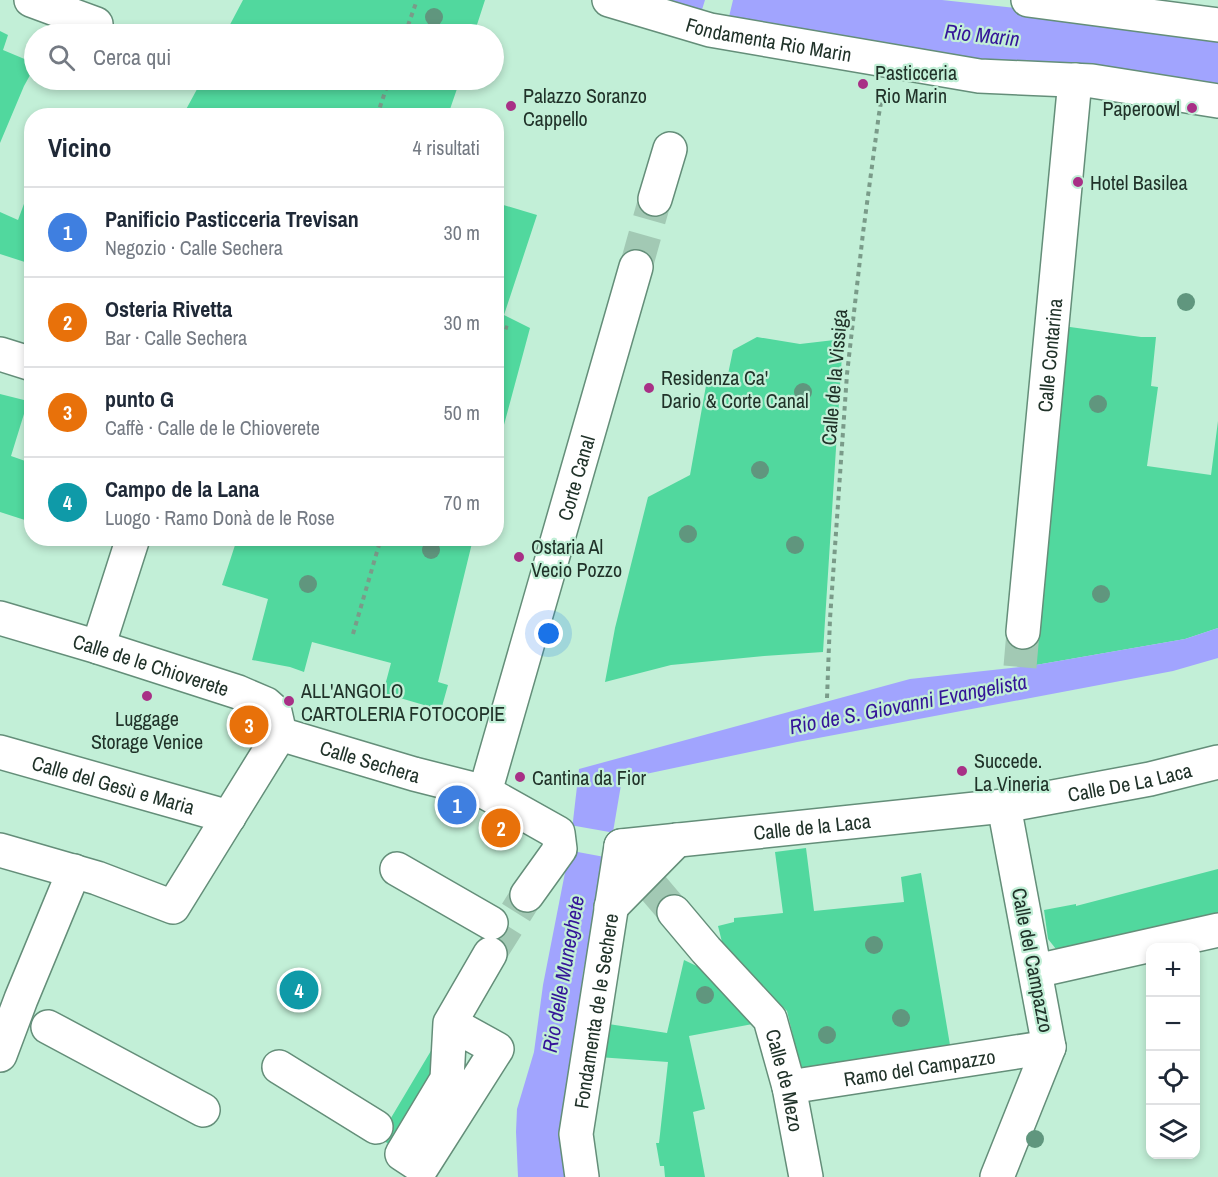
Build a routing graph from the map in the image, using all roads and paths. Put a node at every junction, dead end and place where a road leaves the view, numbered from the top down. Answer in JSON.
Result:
{"nodes":[{"id":1,"x":31,"y":0,"type":"edge"},
{"id":2,"x":417,"y":0,"type":"edge"},
{"id":3,"x":609,"y":0,"type":"edge"},
{"id":4,"x":1028,"y":0,"type":"edge"},
{"id":5,"x":96,"y":24,"type":"dead end"},
{"id":6,"x":409,"y":24,"type":"edge"},
{"id":7,"x":1218,"y":25,"type":"edge"},
{"id":8,"x":890,"y":61,"type":"junction"},
{"id":9,"x":1075,"y":80,"type":"junction"},
{"id":10,"x":386,"y":90,"type":"edge"},
{"id":11,"x":1218,"y":101,"type":"edge"},
{"id":12,"x":380,"y":108,"type":"edge"},
{"id":13,"x":670,"y":149,"type":"dead end"},
{"id":14,"x":655,"y":199,"type":"tunnel mouth"},
{"id":15,"x":636,"y":267,"type":"tunnel mouth"},
{"id":16,"x":504,"y":327,"type":"edge"},
{"id":17,"x":508,"y":328,"type":"dead end"},
{"id":18,"x":0,"y":354,"type":"edge"},
{"id":19,"x":24,"y":362,"type":"edge"},
{"id":20,"x":130,"y":546,"type":"edge"},
{"id":21,"x":379,"y":546,"type":"edge"},
{"id":22,"x":0,"y":618,"type":"edge"},
{"id":23,"x":1023,"y":632,"type":"tunnel mouth"},
{"id":24,"x":353,"y":634,"type":"dead end"},
{"id":25,"x":98,"y":647,"type":"junction"},
{"id":26,"x":827,"y":698,"type":"dead end"},
{"id":27,"x":280,"y":734,"type":"junction"},
{"id":28,"x":1,"y":757,"type":"edge"},
{"id":29,"x":1218,"y":762,"type":"edge"},
{"id":30,"x":484,"y":792,"type":"junction"},
{"id":31,"x":1004,"y":806,"type":"junction"},
{"id":32,"x":229,"y":817,"type":"junction"},
{"id":33,"x":677,"y":840,"type":"junction"},
{"id":34,"x":621,"y":846,"type":"junction"},
{"id":35,"x":0,"y":850,"type":"edge"},
{"id":36,"x":398,"y":869,"type":"dead end"},
{"id":37,"x":74,"y":871,"type":"junction"},
{"id":38,"x":647,"y":880,"type":"junction"},
{"id":39,"x":526,"y":895,"type":"tunnel mouth"},
{"id":40,"x":611,"y":907,"type":"junction"},
{"id":41,"x":674,"y":912,"type":"tunnel mouth"},
{"id":42,"x":1218,"y":930,"type":"edge"},
{"id":43,"x":1036,"y":971,"type":"junction"},
{"id":44,"x":35,"y":1017,"type":"junction"},
{"id":45,"x":450,"y":1027,"type":"junction"},
{"id":46,"x":1049,"y":1047,"type":"junction"},
{"id":47,"x":0,"y":1055,"type":"edge"},
{"id":48,"x":279,"y":1067,"type":"dead end"},
{"id":49,"x":458,"y":1086,"type":"junction"},
{"id":50,"x":789,"y":1087,"type":"junction"},
{"id":51,"x":203,"y":1110,"type":"dead end"},
{"id":52,"x":376,"y":1126,"type":"dead end"},
{"id":53,"x":428,"y":1135,"type":"dead end"},
{"id":54,"x":582,"y":1177,"type":"edge"},
{"id":55,"x":806,"y":1177,"type":"edge"},
{"id":56,"x":997,"y":1177,"type":"edge"}],
"edges":[{"from":1,"to":5,"type":"street"},
{"from":2,"to":6,"type":"path"},
{"from":3,"to":8,"type":"street","name":"Fondamenta Rio Marin"},
{"from":4,"to":7,"type":"street"},
{"from":8,"to":9,"type":"street","name":"Fondamenta Rio Marin"},
{"from":8,"to":26,"type":"path","name":"Calle de la Vissiga"},
{"from":9,"to":11,"type":"street","name":"Fondamenta Rio Marin"},
{"from":9,"to":23,"type":"street","name":"Calle Contarina"},
{"from":10,"to":12,"type":"path"},
{"from":13,"to":14,"type":"street"},
{"from":15,"to":30,"type":"street","name":"Corte Canal"},
{"from":16,"to":17,"type":"path"},
{"from":18,"to":19,"type":"street"},
{"from":20,"to":25,"type":"street"},
{"from":21,"to":24,"type":"path"},
{"from":22,"to":25,"type":"street","name":"Calle de le Chioverete"},
{"from":25,"to":27,"type":"street","name":"Calle de le Chioverete"},
{"from":27,"to":30,"type":"street","name":"Calle Sechera"},
{"from":27,"to":32,"type":"street"},
{"from":28,"to":32,"type":"street","name":"Calle del Gesù e Maria"},
{"from":29,"to":31,"type":"street","name":"Calle De La Laca"},
{"from":30,"to":39,"type":"street","name":"Calle Sechera"},
{"from":31,"to":33,"type":"street","name":"Calle de la Laca"},
{"from":31,"to":43,"type":"street","name":"Calle del Campazzo"},
{"from":32,"to":37,"type":"street"},
{"from":33,"to":34,"type":"street","name":"Calle de la Laca"},
{"from":33,"to":38,"type":"street"},
{"from":34,"to":38,"type":"street"},
{"from":34,"to":40,"type":"street","name":"Fondamenta de le Sechere"},
{"from":35,"to":37,"type":"street"},
{"from":36,"to":45,"type":"street"},
{"from":37,"to":44,"type":"street"},
{"from":38,"to":40,"type":"street"},
{"from":40,"to":54,"type":"street","name":"Fondamenta de le Sechere"},
{"from":41,"to":50,"type":"street","name":"Calle de Mezo"},
{"from":42,"to":43,"type":"street"},
{"from":43,"to":46,"type":"street","name":"Calle del Campazzo"},
{"from":44,"to":47,"type":"street"},
{"from":44,"to":51,"type":"street"},
{"from":45,"to":49,"type":"street"},
{"from":45,"to":49,"type":"street"},
{"from":46,"to":50,"type":"street","name":"Ramo del Campazzo"},
{"from":46,"to":56,"type":"street","name":"Calle del Campazzo"},
{"from":48,"to":52,"type":"street"},
{"from":49,"to":53,"type":"street"},
{"from":50,"to":55,"type":"street","name":"Calle de Mezo"}]}
